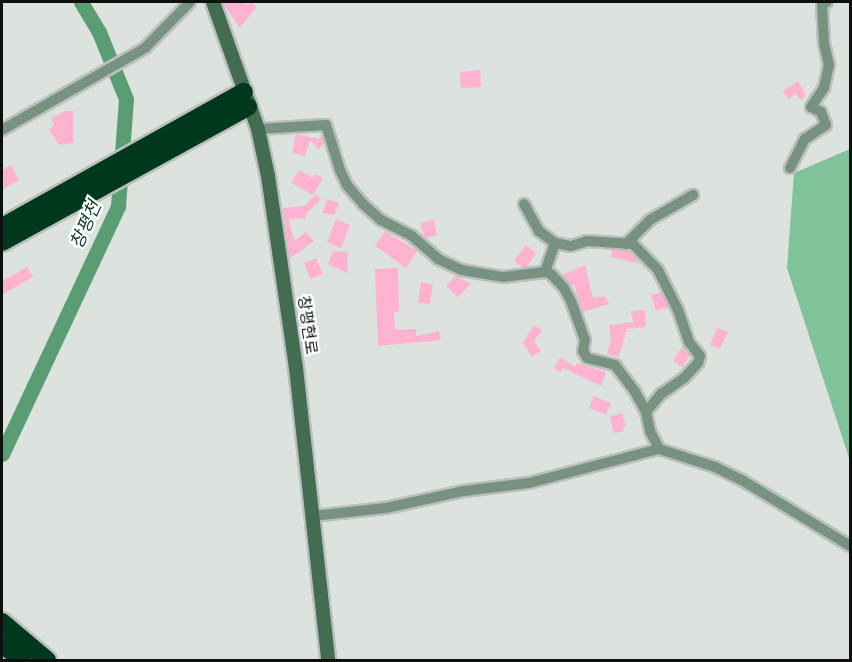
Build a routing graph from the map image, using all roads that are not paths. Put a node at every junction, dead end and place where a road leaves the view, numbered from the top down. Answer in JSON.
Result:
{"nodes":[{"id":1,"x":190,"y":2,"type":"edge"},
{"id":2,"x":213,"y":2,"type":"edge"},
{"id":3,"x":826,"y":2,"type":"edge"},
{"id":4,"x":246,"y":100,"type":"junction"},
{"id":5,"x":258,"y":129,"type":"junction"},
{"id":6,"x":2,"y":130,"type":"edge"},
{"id":7,"x":790,"y":168,"type":"dead end"},
{"id":8,"x":693,"y":195,"type":"dead end"},
{"id":9,"x":524,"y":204,"type":"dead end"},
{"id":10,"x":2,"y":227,"type":"edge"},
{"id":11,"x":2,"y":242,"type":"edge"},
{"id":12,"x":555,"y":243,"type":"junction"},
{"id":13,"x":626,"y":244,"type":"junction"},
{"id":14,"x":545,"y":272,"type":"junction"},
{"id":15,"x":646,"y":412,"type":"junction"},
{"id":16,"x":659,"y":449,"type":"junction"},
{"id":17,"x":312,"y":516,"type":"junction"},
{"id":18,"x":850,"y":546,"type":"edge"},
{"id":19,"x":2,"y":622,"type":"edge"},
{"id":20,"x":2,"y":644,"type":"edge"},
{"id":21,"x":22,"y":660,"type":"edge"},
{"id":22,"x":47,"y":660,"type":"edge"},
{"id":23,"x":328,"y":660,"type":"edge"}],
"edges":[{"from":1,"to":6,"type":"street"},
{"from":2,"to":4,"type":"main road","name":"창평현로"},
{"from":3,"to":7,"type":"street"},
{"from":4,"to":5,"type":"main road","name":"창평현로"},
{"from":4,"to":10,"type":"highway"},
{"from":4,"to":11,"type":"highway"},
{"from":5,"to":14,"type":"street"},
{"from":5,"to":17,"type":"main road","name":"창평현로"},
{"from":8,"to":13,"type":"street"},
{"from":9,"to":12,"type":"street"},
{"from":12,"to":13,"type":"street"},
{"from":12,"to":14,"type":"street"},
{"from":13,"to":15,"type":"street"},
{"from":14,"to":15,"type":"street"},
{"from":15,"to":16,"type":"street"},
{"from":16,"to":17,"type":"street"},
{"from":16,"to":18,"type":"street"},
{"from":17,"to":23,"type":"main road","name":"창평현로"},
{"from":19,"to":22,"type":"highway"},
{"from":20,"to":21,"type":"highway"}]}
